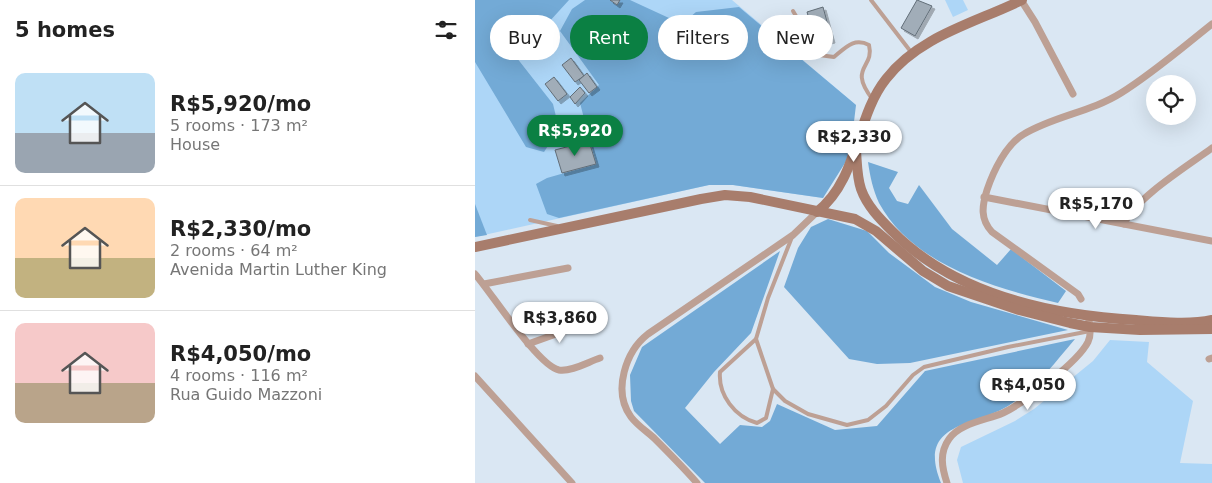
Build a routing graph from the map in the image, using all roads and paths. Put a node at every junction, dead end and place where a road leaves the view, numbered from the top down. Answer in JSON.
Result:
{"nodes":[{"id":1,"x":871,"y":0,"type":"edge"},
{"id":2,"x":1021,"y":0,"type":"edge"},
{"id":3,"x":793,"y":11,"type":"dead end"},
{"id":4,"x":1212,"y":24,"type":"edge"},
{"id":5,"x":912,"y":52,"type":"junction"},
{"id":6,"x":1073,"y":94,"type":"dead end"},
{"id":7,"x":873,"y":100,"type":"junction"},
{"id":8,"x":1212,"y":148,"type":"edge"},
{"id":9,"x":856,"y":152,"type":"junction"},
{"id":10,"x":843,"y":176,"type":"junction"},
{"id":11,"x":858,"y":179,"type":"junction"},
{"id":12,"x":984,"y":198,"type":"junction"},
{"id":13,"x":831,"y":200,"type":"junction"},
{"id":14,"x":870,"y":205,"type":"junction"},
{"id":15,"x":817,"y":212,"type":"junction"},
{"id":16,"x":835,"y":214,"type":"junction"},
{"id":17,"x":530,"y":220,"type":"dead end"},
{"id":18,"x":855,"y":220,"type":"junction"},
{"id":19,"x":1124,"y":224,"type":"junction"},
{"id":20,"x":569,"y":228,"type":"junction"},
{"id":21,"x":793,"y":235,"type":"junction"},
{"id":22,"x":1212,"y":241,"type":"edge"},
{"id":23,"x":475,"y":247,"type":"edge"},
{"id":24,"x":568,"y":268,"type":"dead end"},
{"id":25,"x":475,"y":274,"type":"edge"},
{"id":26,"x":484,"y":284,"type":"junction"},
{"id":27,"x":1081,"y":299,"type":"dead end"},
{"id":28,"x":1088,"y":316,"type":"junction"},
{"id":29,"x":585,"y":324,"type":"dead end"},
{"id":30,"x":1211,"y":325,"type":"edge"},
{"id":31,"x":1090,"y":329,"type":"junction"},
{"id":32,"x":756,"y":339,"type":"junction"},
{"id":33,"x":528,"y":344,"type":"junction"},
{"id":34,"x":600,"y":358,"type":"dead end"},
{"id":35,"x":475,"y":376,"type":"edge"},
{"id":36,"x":773,"y":389,"type":"junction"},
{"id":37,"x":572,"y":483,"type":"edge"},
{"id":38,"x":697,"y":483,"type":"edge"},
{"id":39,"x":947,"y":483,"type":"edge"}],
"edges":[{"from":1,"to":5,"type":"lane"},
{"from":2,"to":5,"type":"main road"},
{"from":2,"to":6,"type":"street"},
{"from":3,"to":7,"type":"lane"},
{"from":4,"to":12,"type":"street"},
{"from":5,"to":7,"type":"main road"},
{"from":7,"to":9,"type":"main road"},
{"from":8,"to":19,"type":"street"},
{"from":9,"to":10,"type":"main road"},
{"from":9,"to":11,"type":"main road"},
{"from":10,"to":11,"type":"main road"},
{"from":10,"to":13,"type":"main road"},
{"from":11,"to":14,"type":"main road"},
{"from":12,"to":19,"type":"street"},
{"from":12,"to":27,"type":"street"},
{"from":13,"to":15,"type":"main road"},
{"from":13,"to":16,"type":"main road"},
{"from":14,"to":18,"type":"main road"},
{"from":14,"to":28,"type":"main road"},
{"from":15,"to":16,"type":"main road"},
{"from":15,"to":20,"type":"main road"},
{"from":15,"to":21,"type":"street"},
{"from":16,"to":18,"type":"main road"},
{"from":17,"to":20,"type":"lane"},
{"from":18,"to":31,"type":"main road"},
{"from":19,"to":22,"type":"street"},
{"from":20,"to":23,"type":"main road"},
{"from":21,"to":32,"type":"lane"},
{"from":21,"to":38,"type":"street"},
{"from":24,"to":26,"type":"street"},
{"from":25,"to":26,"type":"street"},
{"from":26,"to":33,"type":"street"},
{"from":28,"to":30,"type":"main road"},
{"from":28,"to":31,"type":"street"},
{"from":29,"to":33,"type":"street"},
{"from":30,"to":31,"type":"main road"},
{"from":31,"to":36,"type":"lane"},
{"from":31,"to":39,"type":"street"},
{"from":32,"to":36,"type":"lane"},
{"from":32,"to":36,"type":"lane"},
{"from":33,"to":34,"type":"street"},
{"from":35,"to":37,"type":"street"}]}
